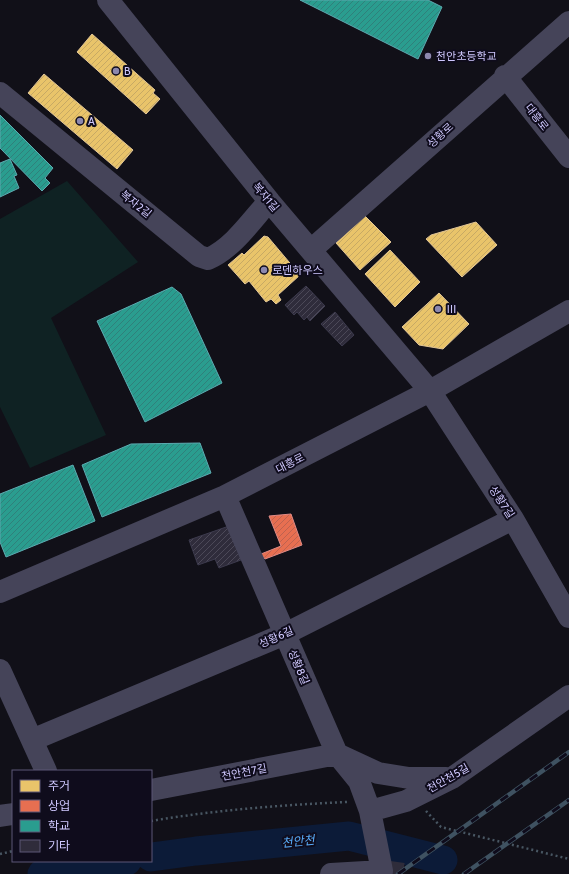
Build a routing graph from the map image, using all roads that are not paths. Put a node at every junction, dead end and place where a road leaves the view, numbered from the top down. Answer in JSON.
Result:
{"nodes":[{"id":1,"x":108,"y":0,"type":"edge"},
{"id":2,"x":569,"y":22,"type":"edge"},
{"id":3,"x":506,"y":76,"type":"junction"},
{"id":4,"x":0,"y":92,"type":"edge"},
{"id":5,"x":569,"y":157,"type":"edge"},
{"id":6,"x":269,"y":201,"type":"junction"},
{"id":7,"x":312,"y":250,"type":"junction"},
{"id":8,"x":569,"y":311,"type":"edge"},
{"id":9,"x":430,"y":391,"type":"junction"},
{"id":10,"x":225,"y":496,"type":"junction"},
{"id":11,"x":513,"y":519,"type":"junction"},
{"id":12,"x":0,"y":592,"type":"edge"},
{"id":13,"x":569,"y":618,"type":"edge"},
{"id":14,"x":285,"y":634,"type":"junction"},
{"id":15,"x":0,"y":670,"type":"edge"},
{"id":16,"x":569,"y":696,"type":"edge"},
{"id":17,"x":32,"y":740,"type":"junction"},
{"id":18,"x":337,"y":754,"type":"junction"},
{"id":19,"x":46,"y":770,"type":"edge"},
{"id":20,"x":452,"y":778,"type":"junction"},
{"id":21,"x":152,"y":790,"type":"edge"},
{"id":22,"x":369,"y":809,"type":"junction"},
{"id":23,"x":12,"y":814,"type":"edge"},
{"id":24,"x":0,"y":816,"type":"edge"},
{"id":25,"x":331,"y":874,"type":"edge"}],
"edges":[{"from":1,"to":6,"type":"street","name":"복자1길"},
{"from":2,"to":3,"type":"street","name":"성황로"},
{"from":3,"to":5,"type":"street","name":"대흥로"},
{"from":3,"to":7,"type":"street","name":"성황로"},
{"from":4,"to":6,"type":"street","name":"복자2길"},
{"from":6,"to":7,"type":"street","name":"복자1길"},
{"from":7,"to":9,"type":"street","name":"복자1길"},
{"from":8,"to":9,"type":"street","name":"대흥로"},
{"from":9,"to":10,"type":"street","name":"대흥로"},
{"from":9,"to":11,"type":"street","name":"성황7길"},
{"from":10,"to":12,"type":"street","name":"대흥로"},
{"from":10,"to":14,"type":"street","name":"성황8길"},
{"from":11,"to":13,"type":"street","name":"성황7길"},
{"from":11,"to":14,"type":"street","name":"성황6길"},
{"from":14,"to":17,"type":"street","name":"성황6길"},
{"from":14,"to":18,"type":"street","name":"성황8길"},
{"from":15,"to":17,"type":"street"},
{"from":16,"to":20,"type":"street","name":"천안천5길"},
{"from":17,"to":19,"type":"street"},
{"from":18,"to":20,"type":"street"},
{"from":18,"to":21,"type":"street","name":"천안천7길"},
{"from":18,"to":22,"type":"street","name":"성황8길"},
{"from":20,"to":22,"type":"street","name":"천안천5길"},
{"from":22,"to":25,"type":"street"},
{"from":23,"to":24,"type":"street"}]}
